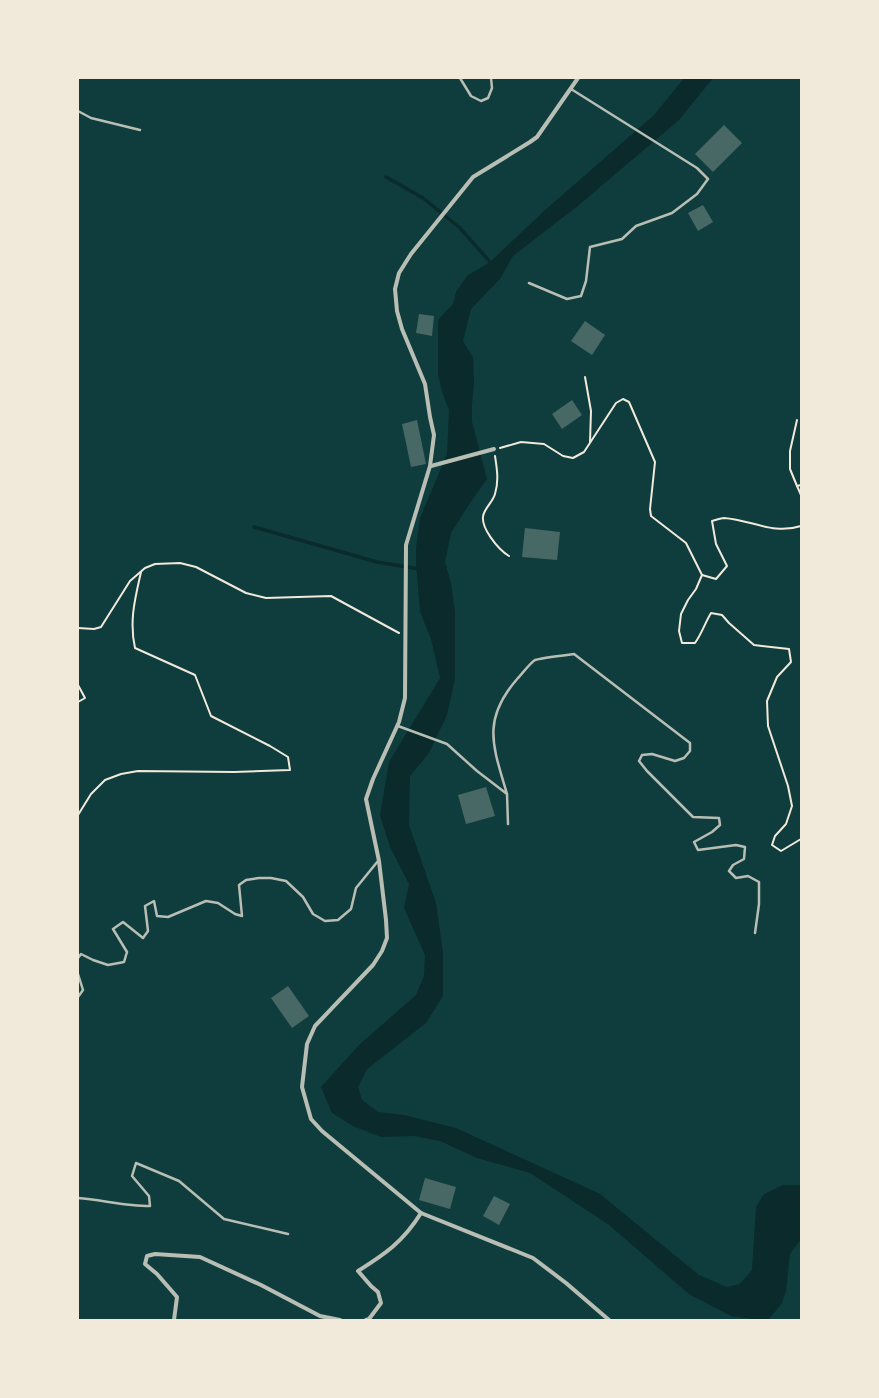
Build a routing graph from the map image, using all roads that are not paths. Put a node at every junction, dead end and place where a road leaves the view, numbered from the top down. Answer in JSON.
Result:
{"nodes":[{"id":1,"x":460,"y":78,"type":"edge"},
{"id":2,"x":491,"y":78,"type":"edge"},
{"id":3,"x":578,"y":78,"type":"edge"},
{"id":4,"x":570,"y":89,"type":"junction"},
{"id":5,"x":78,"y":111,"type":"edge"},
{"id":6,"x":140,"y":130,"type":"dead end"},
{"id":7,"x":529,"y":283,"type":"dead end"},
{"id":8,"x":494,"y":449,"type":"road end"},
{"id":9,"x":431,"y":466,"type":"dead end"},
{"id":10,"x":398,"y":726,"type":"junction"},
{"id":11,"x":507,"y":794,"type":"junction"},
{"id":12,"x":508,"y":824,"type":"dead end"},
{"id":13,"x":379,"y":861,"type":"junction"},
{"id":14,"x":755,"y":933,"type":"dead end"},
{"id":15,"x":78,"y":958,"type":"edge"},
{"id":16,"x":78,"y":974,"type":"edge"},
{"id":17,"x":78,"y":997,"type":"edge"},
{"id":18,"x":78,"y":1198,"type":"edge"},
{"id":19,"x":421,"y":1213,"type":"junction"},
{"id":20,"x":288,"y":1234,"type":"dead end"},
{"id":21,"x":174,"y":1320,"type":"edge"},
{"id":22,"x":340,"y":1320,"type":"edge"},
{"id":23,"x":366,"y":1320,"type":"edge"},
{"id":24,"x":609,"y":1320,"type":"edge"}],
"edges":[{"from":1,"to":2,"type":"lane"},
{"from":3,"to":4,"type":"street"},
{"from":4,"to":7,"type":"lane"},
{"from":4,"to":10,"type":"street"},
{"from":5,"to":6,"type":"lane"},
{"from":8,"to":9,"type":"street"},
{"from":10,"to":11,"type":"lane"},
{"from":10,"to":13,"type":"street"},
{"from":11,"to":12,"type":"lane"},
{"from":11,"to":14,"type":"lane"},
{"from":13,"to":15,"type":"lane"},
{"from":13,"to":19,"type":"street"},
{"from":16,"to":17,"type":"lane"},
{"from":18,"to":20,"type":"lane"},
{"from":19,"to":23,"type":"street"},
{"from":19,"to":24,"type":"street"},
{"from":21,"to":22,"type":"street"}]}
